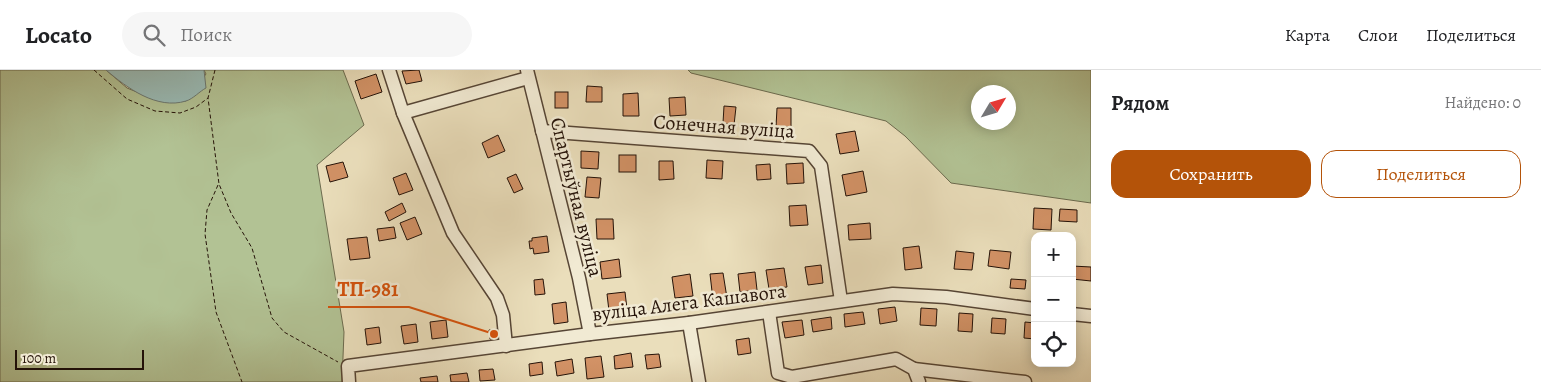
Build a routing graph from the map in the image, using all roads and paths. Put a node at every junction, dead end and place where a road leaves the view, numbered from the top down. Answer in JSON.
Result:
{"nodes":[{"id":1,"x":94,"y":70,"type":"edge"},
{"id":2,"x":216,"y":70,"type":"edge"},
{"id":3,"x":389,"y":70,"type":"edge"},
{"id":4,"x":528,"y":74,"type":"edge"},
{"id":5,"x":208,"y":98,"type":"junction"},
{"id":6,"x":403,"y":113,"type":"junction"},
{"id":7,"x":542,"y":131,"type":"junction"},
{"id":8,"x":219,"y":184,"type":"junction"},
{"id":9,"x":840,"y":301,"type":"junction"},
{"id":10,"x":1031,"y":308,"type":"edge"},
{"id":11,"x":769,"y":312,"type":"junction"},
{"id":12,"x":1076,"y":314,"type":"edge"},
{"id":13,"x":1091,"y":316,"type":"edge"},
{"id":14,"x":689,"y":323,"type":"junction"},
{"id":15,"x":590,"y":334,"type":"junction"},
{"id":16,"x":506,"y":346,"type":"junction"},
{"id":17,"x":348,"y":366,"type":"junction"},
{"id":18,"x":914,"y":369,"type":"junction"},
{"id":19,"x":242,"y":382,"type":"edge"},
{"id":20,"x":349,"y":382,"type":"edge"},
{"id":21,"x":699,"y":382,"type":"edge"},
{"id":22,"x":919,"y":382,"type":"edge"},
{"id":23,"x":1025,"y":382,"type":"edge"}],
"edges":[{"from":1,"to":5,"type":"path"},
{"from":2,"to":5,"type":"path"},
{"from":3,"to":6,"type":"street"},
{"from":4,"to":6,"type":"street"},
{"from":4,"to":7,"type":"street","name":"Спартыўная вуліца"},
{"from":5,"to":8,"type":"path"},
{"from":6,"to":16,"type":"street"},
{"from":7,"to":9,"type":"street","name":"Сонечная вуліца"},
{"from":7,"to":15,"type":"street","name":"Спартыўная вуліца"},
{"from":8,"to":17,"type":"path"},
{"from":8,"to":19,"type":"path"},
{"from":9,"to":10,"type":"street","name":"вуліца Алега Кашавога"},
{"from":9,"to":11,"type":"street","name":"вуліца Алега Кашавога"},
{"from":11,"to":14,"type":"street","name":"вуліца Алега Кашавога"},
{"from":11,"to":18,"type":"street"},
{"from":12,"to":13,"type":"street"},
{"from":14,"to":15,"type":"street","name":"вуліца Алега Кашавога"},
{"from":14,"to":21,"type":"street"},
{"from":15,"to":16,"type":"street","name":"вуліца Алега Кашавога"},
{"from":16,"to":17,"type":"street","name":"вуліца Алега Кашавога"},
{"from":17,"to":20,"type":"street"},
{"from":18,"to":22,"type":"street"},
{"from":18,"to":23,"type":"street"}]}
